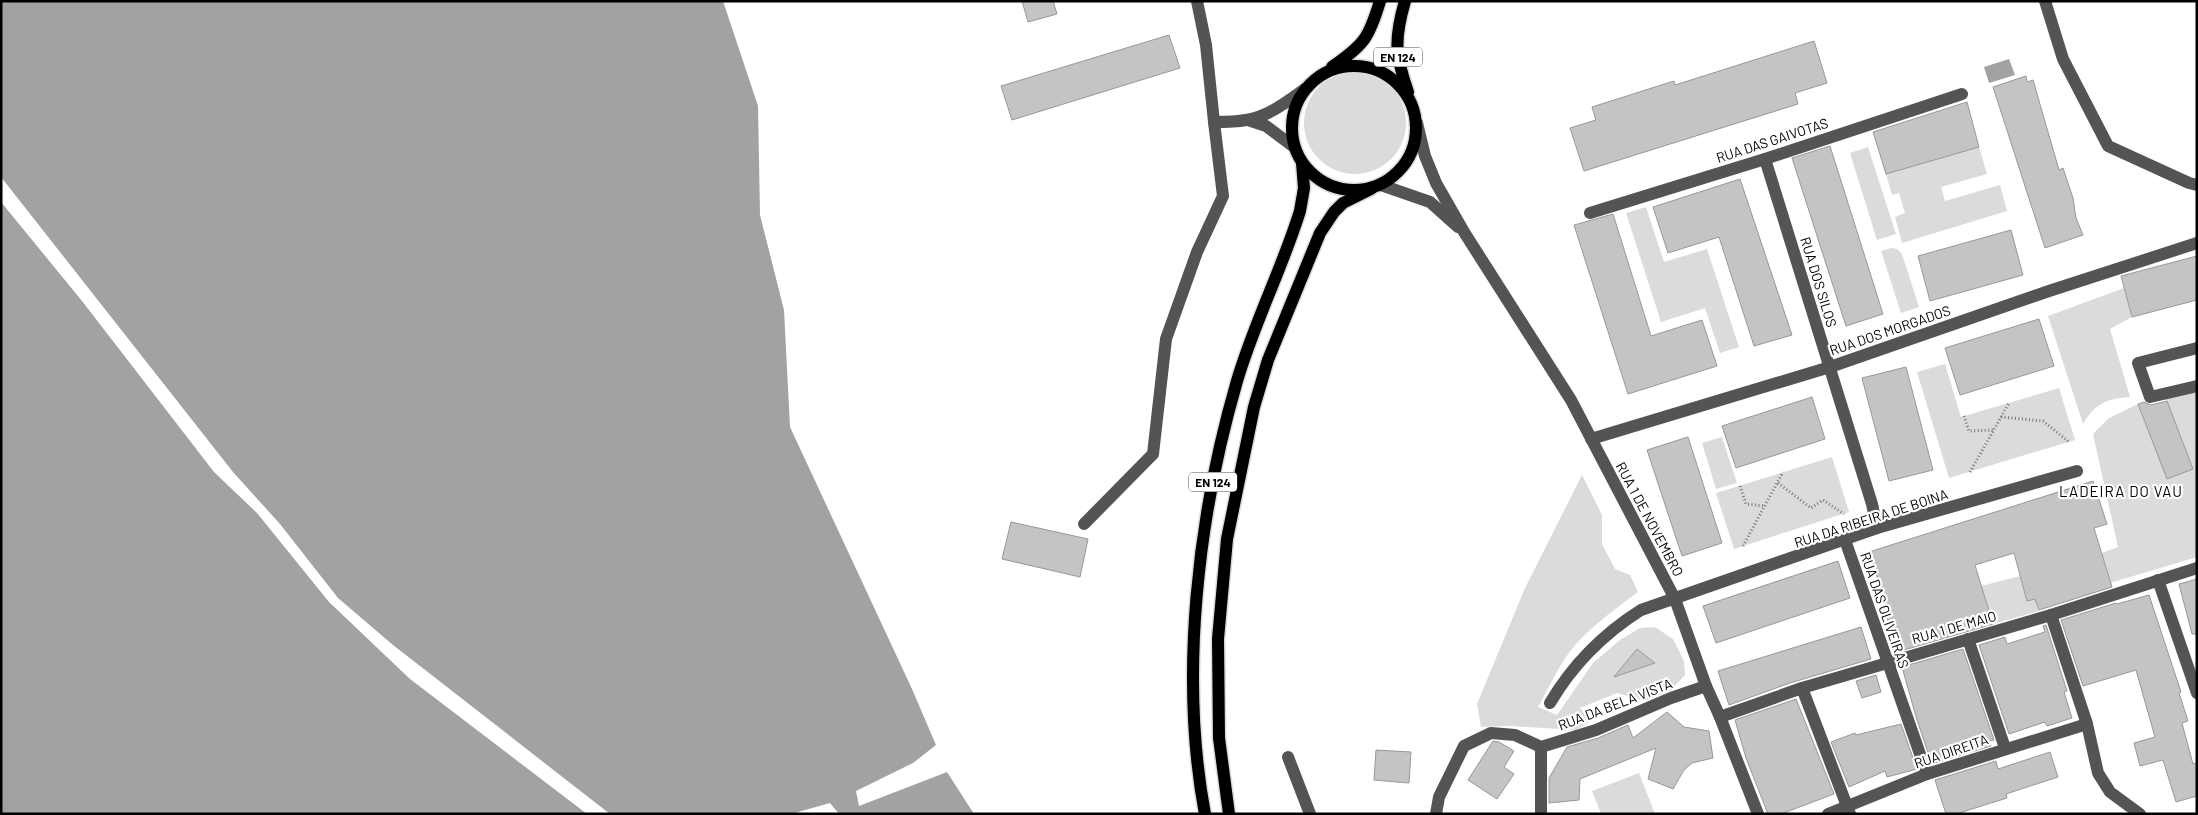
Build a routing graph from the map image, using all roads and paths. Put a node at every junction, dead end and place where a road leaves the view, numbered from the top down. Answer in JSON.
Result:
{"nodes":[{"id":1,"x":1197,"y":1,"type":"edge"},
{"id":2,"x":1380,"y":1,"type":"edge"},
{"id":3,"x":1405,"y":1,"type":"edge"},
{"id":4,"x":2045,"y":1,"type":"edge"},
{"id":5,"x":1322,"y":74,"type":"junction"},
{"id":6,"x":1305,"y":89,"type":"junction"},
{"id":7,"x":1962,"y":94,"type":"dead end"},
{"id":8,"x":1416,"y":117,"type":"junction"},
{"id":9,"x":1248,"y":120,"type":"junction"},
{"id":10,"x":1214,"y":122,"type":"junction"},
{"id":11,"x":1294,"y":147,"type":"junction"},
{"id":12,"x":1766,"y":159,"type":"junction"},
{"id":13,"x":1302,"y":164,"type":"junction"},
{"id":14,"x":2197,"y":185,"type":"edge"},
{"id":15,"x":1376,"y":187,"type":"junction"},
{"id":16,"x":1590,"y":213,"type":"dead end"},
{"id":17,"x":1464,"y":232,"type":"junction"},
{"id":18,"x":2197,"y":243,"type":"edge"},
{"id":19,"x":2197,"y":348,"type":"edge"},
{"id":20,"x":1830,"y":367,"type":"junction"},
{"id":21,"x":2197,"y":386,"type":"edge"},
{"id":22,"x":2009,"y":403,"type":"dead end"},
{"id":23,"x":1964,"y":416,"type":"dead end"},
{"id":24,"x":2001,"y":417,"type":"junction"},
{"id":25,"x":1994,"y":430,"type":"junction"},
{"id":26,"x":1591,"y":439,"type":"junction"},
{"id":27,"x":2069,"y":442,"type":"dead end"},
{"id":28,"x":1783,"y":472,"type":"dead end"},
{"id":29,"x":1970,"y":472,"type":"dead end"},
{"id":30,"x":2077,"y":472,"type":"dead end"},
{"id":31,"x":1778,"y":483,"type":"junction"},
{"id":32,"x":1740,"y":486,"type":"dead end"},
{"id":33,"x":1765,"y":506,"type":"junction"},
{"id":34,"x":1844,"y":514,"type":"dead end"},
{"id":35,"x":1084,"y":524,"type":"dead end"},
{"id":36,"x":1878,"y":528,"type":"junction"},
{"id":37,"x":1845,"y":540,"type":"junction"},
{"id":38,"x":1744,"y":546,"type":"dead end"},
{"id":39,"x":2197,"y":568,"type":"edge"},
{"id":40,"x":2158,"y":580,"type":"junction"},
{"id":41,"x":1676,"y":599,"type":"junction"},
{"id":42,"x":2051,"y":615,"type":"junction"},
{"id":43,"x":1968,"y":639,"type":"junction"},
{"id":44,"x":1887,"y":663,"type":"junction"},
{"id":45,"x":1706,"y":686,"type":"junction"},
{"id":46,"x":1802,"y":688,"type":"junction"},
{"id":47,"x":2197,"y":693,"type":"edge"},
{"id":48,"x":1550,"y":703,"type":"dead end"},
{"id":49,"x":1720,"y":717,"type":"junction"},
{"id":50,"x":2087,"y":724,"type":"junction"},
{"id":51,"x":1540,"y":747,"type":"junction"},
{"id":52,"x":2006,"y":748,"type":"junction"},
{"id":53,"x":1288,"y":757,"type":"dead end"},
{"id":54,"x":1927,"y":774,"type":"junction"},
{"id":55,"x":1849,"y":810,"type":"edge"},
{"id":56,"x":1205,"y":814,"type":"edge"},
{"id":57,"x":1228,"y":814,"type":"edge"},
{"id":58,"x":1310,"y":814,"type":"edge"},
{"id":59,"x":1436,"y":814,"type":"edge"},
{"id":60,"x":1541,"y":814,"type":"edge"},
{"id":61,"x":1758,"y":814,"type":"edge"},
{"id":62,"x":1828,"y":814,"type":"edge"},
{"id":63,"x":2140,"y":814,"type":"edge"}],
"edges":[{"from":1,"to":10,"type":"street"},
{"from":2,"to":5,"type":"main road","number":"EN 124"},
{"from":3,"to":8,"type":"main road","number":"EN 124"},
{"from":4,"to":14,"type":"street"},
{"from":5,"to":6,"type":"main road","number":"EN 124"},
{"from":5,"to":8,"type":"main road","number":"EN 124"},
{"from":6,"to":9,"type":"street"},
{"from":6,"to":11,"type":"main road","number":"EN 124"},
{"from":7,"to":12,"type":"street","name":"RUA DAS GAIVOTAS"},
{"from":8,"to":15,"type":"main road","number":"EN 124"},
{"from":8,"to":17,"type":"street"},
{"from":9,"to":10,"type":"street"},
{"from":9,"to":11,"type":"street"},
{"from":10,"to":35,"type":"street"},
{"from":11,"to":13,"type":"main road","number":"EN 124"},
{"from":12,"to":16,"type":"street","name":"RUA DAS GAIVOTAS"},
{"from":12,"to":20,"type":"street","name":"RUA DOS SILOS"},
{"from":13,"to":15,"type":"main road","number":"EN 124"},
{"from":13,"to":56,"type":"main road","number":"EN 124"},
{"from":15,"to":17,"type":"street"},
{"from":15,"to":57,"type":"main road","number":"EN 124"},
{"from":17,"to":26,"type":"street","name":"RUA 1 DE NOVEMBRO"},
{"from":18,"to":20,"type":"street","name":"RUA DOS MORGADOS"},
{"from":19,"to":21,"type":"street"},
{"from":20,"to":26,"type":"street","name":"RUA DOS MORGADOS"},
{"from":20,"to":36,"type":"street","name":"RUA DOS SILOS"},
{"from":22,"to":24,"type":"path"},
{"from":23,"to":25,"type":"path"},
{"from":24,"to":25,"type":"path"},
{"from":24,"to":27,"type":"path"},
{"from":25,"to":29,"type":"path"},
{"from":26,"to":41,"type":"street","name":"RUA 1 DE NOVEMBRO"},
{"from":28,"to":31,"type":"path"},
{"from":30,"to":36,"type":"street","name":"RUA DA RIBEIRA DE BOINA"},
{"from":31,"to":33,"type":"path"},
{"from":31,"to":34,"type":"path"},
{"from":32,"to":33,"type":"path"},
{"from":33,"to":38,"type":"path"},
{"from":36,"to":37,"type":"street","name":"RUA DA RIBEIRA DE BOINA"},
{"from":37,"to":41,"type":"street","name":"RUA DA RIBEIRA DE BOINA"},
{"from":37,"to":44,"type":"street","name":"RUA DAS OLIVEIRAS"},
{"from":39,"to":40,"type":"street","name":"RUA 1 DE MAIO"},
{"from":40,"to":42,"type":"street","name":"RUA 1 DE MAIO"},
{"from":40,"to":47,"type":"street"},
{"from":41,"to":45,"type":"street","name":"RUA 1 DE NOVEMBRO"},
{"from":41,"to":48,"type":"street","name":"RUA DA RIBEIRA DE BOINA"},
{"from":42,"to":43,"type":"street","name":"RUA 1 DE MAIO"},
{"from":42,"to":50,"type":"street"},
{"from":43,"to":44,"type":"street","name":"RUA 1 DE MAIO"},
{"from":43,"to":52,"type":"street"},
{"from":44,"to":46,"type":"street","name":"RUA 1 DE MAIO"},
{"from":44,"to":54,"type":"street","name":"RUA DAS OLIVEIRAS"},
{"from":45,"to":49,"type":"street","name":"RUA 1 DE NOVEMBRO"},
{"from":45,"to":51,"type":"street","name":"RUA DA BELA VISTA"},
{"from":46,"to":49,"type":"street","name":"RUA 1 DE MAIO"},
{"from":46,"to":55,"type":"street"},
{"from":49,"to":61,"type":"street","name":"RUA 1 DE NOVEMBRO"},
{"from":50,"to":52,"type":"street","name":"RUA DIREITA"},
{"from":50,"to":63,"type":"street"},
{"from":51,"to":59,"type":"street"},
{"from":51,"to":60,"type":"street"},
{"from":52,"to":54,"type":"street","name":"RUA DIREITA"},
{"from":53,"to":58,"type":"street"},
{"from":54,"to":55,"type":"street","name":"RUA DIREITA"},
{"from":55,"to":62,"type":"street","name":"RUA DIREITA"}]}
